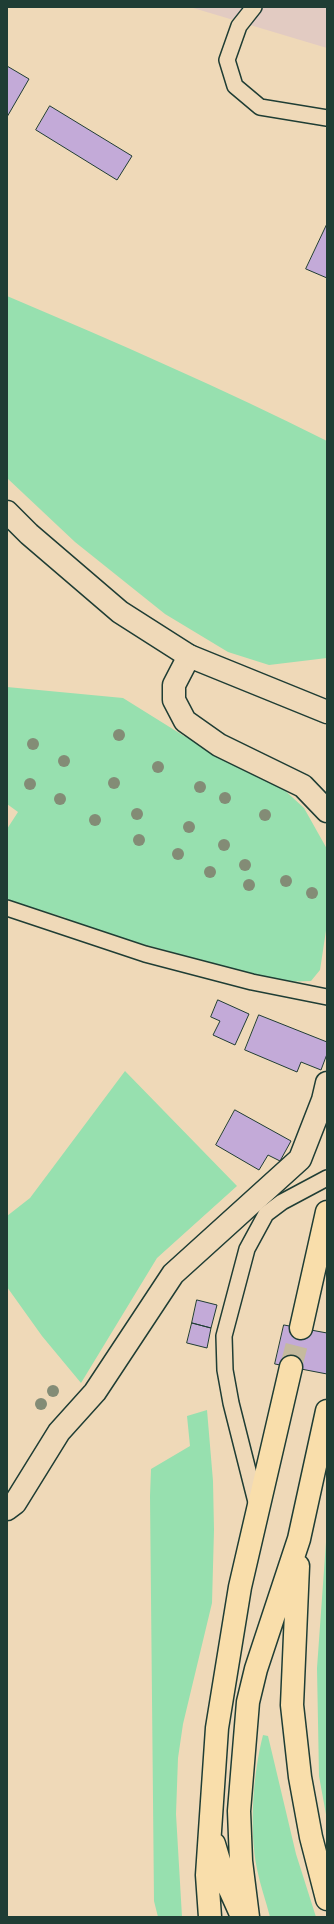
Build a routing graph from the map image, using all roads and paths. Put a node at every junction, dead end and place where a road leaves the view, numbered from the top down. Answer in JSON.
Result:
{"nodes":[{"id":1,"x":254,"y":7,"type":"edge"},
{"id":2,"x":327,"y":118,"type":"edge"},
{"id":3,"x":7,"y":512,"type":"edge"},
{"id":4,"x":189,"y":656,"type":"junction"},
{"id":5,"x":327,"y":712,"type":"edge"},
{"id":6,"x":327,"y":811,"type":"edge"},
{"id":7,"x":7,"y":908,"type":"edge"},
{"id":8,"x":327,"y":997,"type":"edge"},
{"id":9,"x":327,"y":1084,"type":"edge"},
{"id":10,"x":327,"y":1178,"type":"edge"},
{"id":11,"x":327,"y":1212,"type":"edge"},
{"id":12,"x":300,"y":1328,"type":"tunnel mouth"},
{"id":13,"x":291,"y":1367,"type":"tunnel mouth"},
{"id":14,"x":327,"y":1411,"type":"edge"},
{"id":15,"x":258,"y":1507,"type":"junction"},
{"id":16,"x":7,"y":1509,"type":"edge"},
{"id":17,"x":299,"y":1539,"type":"junction"},
{"id":18,"x":210,"y":1831,"type":"junction"},
{"id":19,"x":327,"y":1899,"type":"edge"},
{"id":20,"x":210,"y":1917,"type":"edge"},
{"id":21,"x":243,"y":1917,"type":"edge"},
{"id":22,"x":248,"y":1917,"type":"edge"}],
"edges":[{"from":1,"to":2,"type":"lane"},
{"from":3,"to":4,"type":"street"},
{"from":4,"to":5,"type":"street"},
{"from":4,"to":6,"type":"street"},
{"from":7,"to":8,"type":"lane"},
{"from":9,"to":16,"type":"street"},
{"from":10,"to":15,"type":"lane"},
{"from":11,"to":12,"type":"highway"},
{"from":13,"to":15,"type":"highway"},
{"from":14,"to":17,"type":"highway"},
{"from":15,"to":18,"type":"highway"},
{"from":17,"to":19,"type":"highway"},
{"from":17,"to":22,"type":"highway"},
{"from":18,"to":20,"type":"highway"},
{"from":18,"to":21,"type":"highway"}]}
